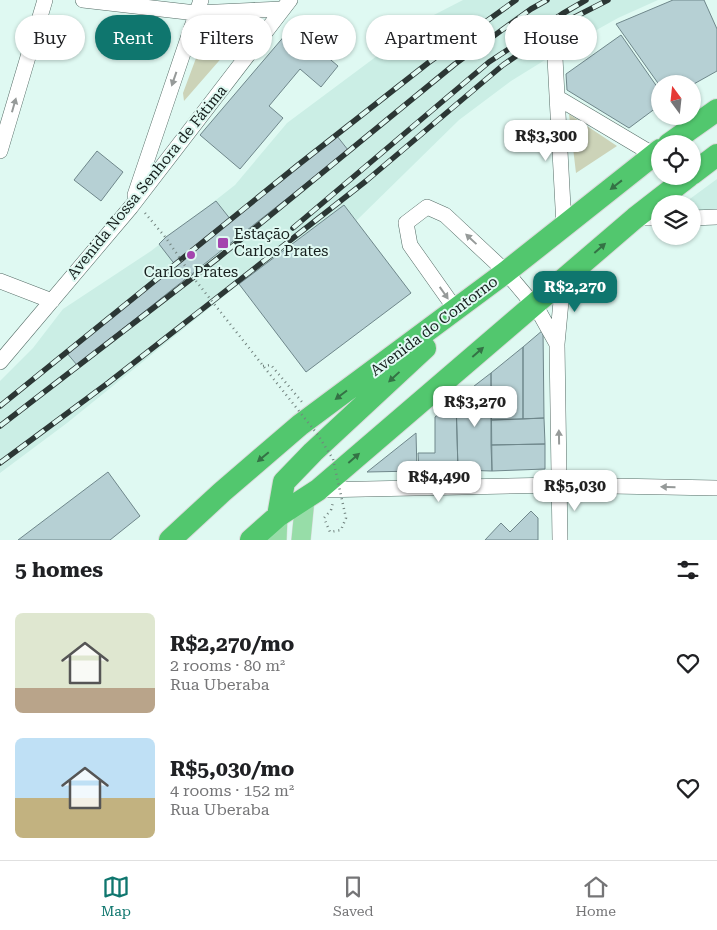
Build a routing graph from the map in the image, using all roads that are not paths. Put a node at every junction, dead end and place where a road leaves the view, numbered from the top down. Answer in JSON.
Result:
{"nodes":[{"id":1,"x":45,"y":0,"type":"edge"},
{"id":2,"x":83,"y":0,"type":"edge"},
{"id":3,"x":286,"y":4,"type":"edge"},
{"id":4,"x":198,"y":7,"type":"edge"},
{"id":5,"x":555,"y":60,"type":"edge"},
{"id":6,"x":558,"y":98,"type":"junction"},
{"id":7,"x":717,"y":110,"type":"edge"},
{"id":8,"x":681,"y":135,"type":"edge"},
{"id":9,"x":651,"y":144,"type":"edge"},
{"id":10,"x":0,"y":151,"type":"edge"},
{"id":11,"x":717,"y":155,"type":"edge"},
{"id":12,"x":651,"y":157,"type":"edge"},
{"id":13,"x":701,"y":167,"type":"edge"},
{"id":14,"x":677,"y":185,"type":"edge"},
{"id":15,"x":138,"y":210,"type":"junction"},
{"id":16,"x":635,"y":218,"type":"junction"},
{"id":17,"x":651,"y":218,"type":"edge"},
{"id":18,"x":701,"y":218,"type":"edge"},
{"id":19,"x":717,"y":218,"type":"edge"},
{"id":20,"x":564,"y":226,"type":"junction"},
{"id":21,"x":506,"y":272,"type":"junction"},
{"id":22,"x":563,"y":280,"type":"junction"},
{"id":23,"x":0,"y":281,"type":"edge"},
{"id":24,"x":52,"y":300,"type":"junction"},
{"id":25,"x":534,"y":304,"type":"junction"},
{"id":26,"x":456,"y":310,"type":"junction"},
{"id":27,"x":557,"y":344,"type":"junction"},
{"id":28,"x":0,"y":362,"type":"edge"},
{"id":29,"x":560,"y":485,"type":"junction"},
{"id":30,"x":717,"y":488,"type":"edge"},
{"id":31,"x":311,"y":495,"type":"junction"},
{"id":32,"x":278,"y":516,"type":"junction"},
{"id":33,"x":303,"y":537,"type":"edge"},
{"id":34,"x":170,"y":540,"type":"edge"},
{"id":35,"x":251,"y":540,"type":"edge"},
{"id":36,"x":277,"y":540,"type":"edge"},
{"id":37,"x":560,"y":540,"type":"edge"}],
"edges":[{"from":10,"to":1,"type":"street","one_way":true},
{"from":2,"to":4,"type":"street"},
{"from":3,"to":4,"type":"street"},
{"from":3,"to":15,"type":"street","name":"Avenida Nossa Senhora de Fátima"},
{"from":4,"to":15,"type":"street","one_way":true},
{"from":5,"to":6,"type":"street"},
{"from":6,"to":9,"type":"street"},
{"from":6,"to":20,"type":"street"},
{"from":7,"to":8,"type":"highway","name":"Avenida do Contorno"},
{"from":11,"to":13,"type":"highway"},
{"from":12,"to":20,"type":"highway","name":"Avenida do Contorno","one_way":true},
{"from":14,"to":16,"type":"highway"},
{"from":15,"to":24,"type":"street","name":"Avenida Nossa Senhora de Fátima"},
{"from":16,"to":17,"type":"street"},
{"from":22,"to":16,"type":"highway","one_way":true},
{"from":18,"to":19,"type":"street"},
{"from":20,"to":21,"type":"highway","name":"Avenida do Contorno"},
{"from":21,"to":25,"type":"street"},
{"from":21,"to":26,"type":"highway","name":"Avenida do Contorno"},
{"from":21,"to":26,"type":"street","one_way":true},
{"from":21,"to":32,"type":"highway","one_way":true},
{"from":22,"to":25,"type":"highway"},
{"from":22,"to":27,"type":"street"},
{"from":23,"to":24,"type":"street"},
{"from":24,"to":28,"type":"street","name":"Avenida Nossa Senhora de Fátima"},
{"from":25,"to":27,"type":"street"},
{"from":31,"to":25,"type":"highway","one_way":true},
{"from":26,"to":34,"type":"highway","name":"Avenida do Contorno","one_way":true},
{"from":29,"to":27,"type":"street","one_way":true},
{"from":30,"to":29,"type":"street","one_way":true},
{"from":29,"to":31,"type":"street"},
{"from":29,"to":37,"type":"street"},
{"from":31,"to":32,"type":"highway"},
{"from":31,"to":33,"type":"main road"},
{"from":32,"to":33,"type":"main road"},
{"from":32,"to":35,"type":"highway"},
{"from":32,"to":36,"type":"main road"}]}
